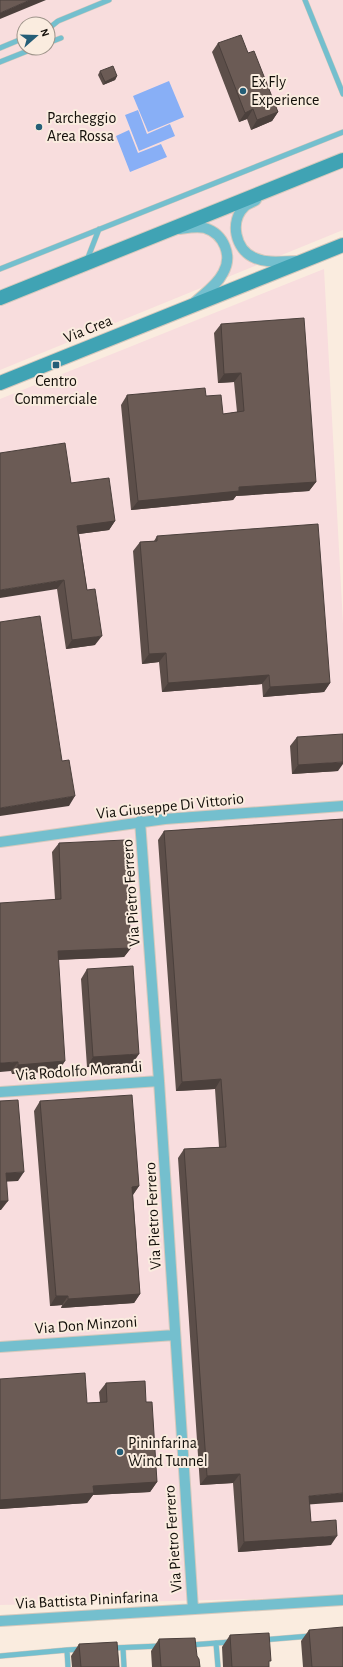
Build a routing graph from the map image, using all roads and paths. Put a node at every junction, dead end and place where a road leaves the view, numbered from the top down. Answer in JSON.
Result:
{"nodes":[{"id":1,"x":109,"y":0,"type":"edge"},
{"id":2,"x":305,"y":0,"type":"edge"},
{"id":3,"x":56,"y":23,"type":"edge"},
{"id":4,"x":61,"y":38,"type":"dead end"},
{"id":5,"x":56,"y":40,"type":"edge"},
{"id":6,"x":16,"y":41,"type":"edge"},
{"id":7,"x":0,"y":48,"type":"edge"},
{"id":8,"x":16,"y":56,"type":"edge"},
{"id":9,"x":0,"y":62,"type":"edge"},
{"id":10,"x":343,"y":94,"type":"edge"},
{"id":11,"x":343,"y":132,"type":"edge"},
{"id":12,"x":343,"y":160,"type":"edge"},
{"id":13,"x":285,"y":183,"type":"junction"},
{"id":14,"x":99,"y":229,"type":"junction"},
{"id":15,"x":171,"y":229,"type":"junction"},
{"id":16,"x":343,"y":246,"type":"edge"},
{"id":17,"x":305,"y":261,"type":"junction"},
{"id":18,"x":86,"y":263,"type":"junction"},
{"id":19,"x":0,"y":269,"type":"edge"},
{"id":20,"x":0,"y":298,"type":"edge"},
{"id":21,"x":189,"y":307,"type":"junction"},
{"id":22,"x":0,"y":383,"type":"edge"},
{"id":23,"x":343,"y":806,"type":"edge"},
{"id":24,"x":140,"y":821,"type":"junction"},
{"id":25,"x":0,"y":842,"type":"edge"},
{"id":26,"x":159,"y":1081,"type":"junction"},
{"id":27,"x":0,"y":1092,"type":"edge"},
{"id":28,"x":175,"y":1334,"type":"junction"},
{"id":29,"x":0,"y":1347,"type":"edge"},
{"id":30,"x":343,"y":1600,"type":"edge"},
{"id":31,"x":193,"y":1609,"type":"junction"},
{"id":32,"x":0,"y":1620,"type":"edge"},
{"id":33,"x":319,"y":1636,"type":"edge"},
{"id":34,"x":256,"y":1640,"type":"edge"},
{"id":35,"x":240,"y":1642,"type":"edge"},
{"id":36,"x":216,"y":1643,"type":"junction"},
{"id":37,"x":184,"y":1645,"type":"edge"},
{"id":38,"x":168,"y":1646,"type":"edge"},
{"id":39,"x":109,"y":1648,"type":"edge"},
{"id":40,"x":123,"y":1648,"type":"junction"},
{"id":41,"x":88,"y":1649,"type":"edge"},
{"id":42,"x":67,"y":1650,"type":"junction"},
{"id":43,"x":0,"y":1656,"type":"edge"},
{"id":44,"x":68,"y":1667,"type":"edge"},
{"id":45,"x":124,"y":1667,"type":"edge"},
{"id":46,"x":218,"y":1667,"type":"edge"}],
"edges":[{"from":1,"to":3,"type":"lane"},
{"from":2,"to":10,"type":"lane"},
{"from":4,"to":5,"type":"lane"},
{"from":6,"to":7,"type":"lane"},
{"from":8,"to":9,"type":"lane"},
{"from":11,"to":14,"type":"lane"},
{"from":12,"to":13,"type":"street","name":"Via Crea"},
{"from":13,"to":15,"type":"street","name":"Via Crea"},
{"from":13,"to":17,"type":"street","name":"Via Crea"},
{"from":14,"to":18,"type":"lane"},
{"from":14,"to":19,"type":"lane"},
{"from":15,"to":18,"type":"street","name":"Via Crea"},
{"from":15,"to":21,"type":"street","name":"Via Crea"},
{"from":16,"to":17,"type":"street","name":"Via Crea"},
{"from":17,"to":21,"type":"street","name":"Via Crea"},
{"from":18,"to":20,"type":"street","name":"Via Crea"},
{"from":21,"to":22,"type":"street","name":"Via Crea"},
{"from":23,"to":24,"type":"street","name":"Via Giuseppe Di Vittorio"},
{"from":24,"to":25,"type":"street","name":"Via Giuseppe Di Vittorio"},
{"from":24,"to":26,"type":"street","name":"Via Pietro Ferrero"},
{"from":26,"to":27,"type":"street","name":"Via Rodolfo Morandi"},
{"from":26,"to":28,"type":"street","name":"Via Pietro Ferrero"},
{"from":28,"to":29,"type":"street","name":"Via Don Minzoni"},
{"from":28,"to":31,"type":"street","name":"Via Pietro Ferrero"},
{"from":30,"to":31,"type":"street","name":"Via Battista Pininfarina"},
{"from":31,"to":32,"type":"street","name":"Via Battista Pininfarina"},
{"from":33,"to":34,"type":"lane"},
{"from":35,"to":36,"type":"lane"},
{"from":36,"to":37,"type":"lane"},
{"from":36,"to":46,"type":"lane"},
{"from":38,"to":40,"type":"lane"},
{"from":39,"to":40,"type":"lane"},
{"from":40,"to":45,"type":"lane"},
{"from":41,"to":42,"type":"lane"},
{"from":42,"to":43,"type":"lane"},
{"from":42,"to":44,"type":"lane"}]}
